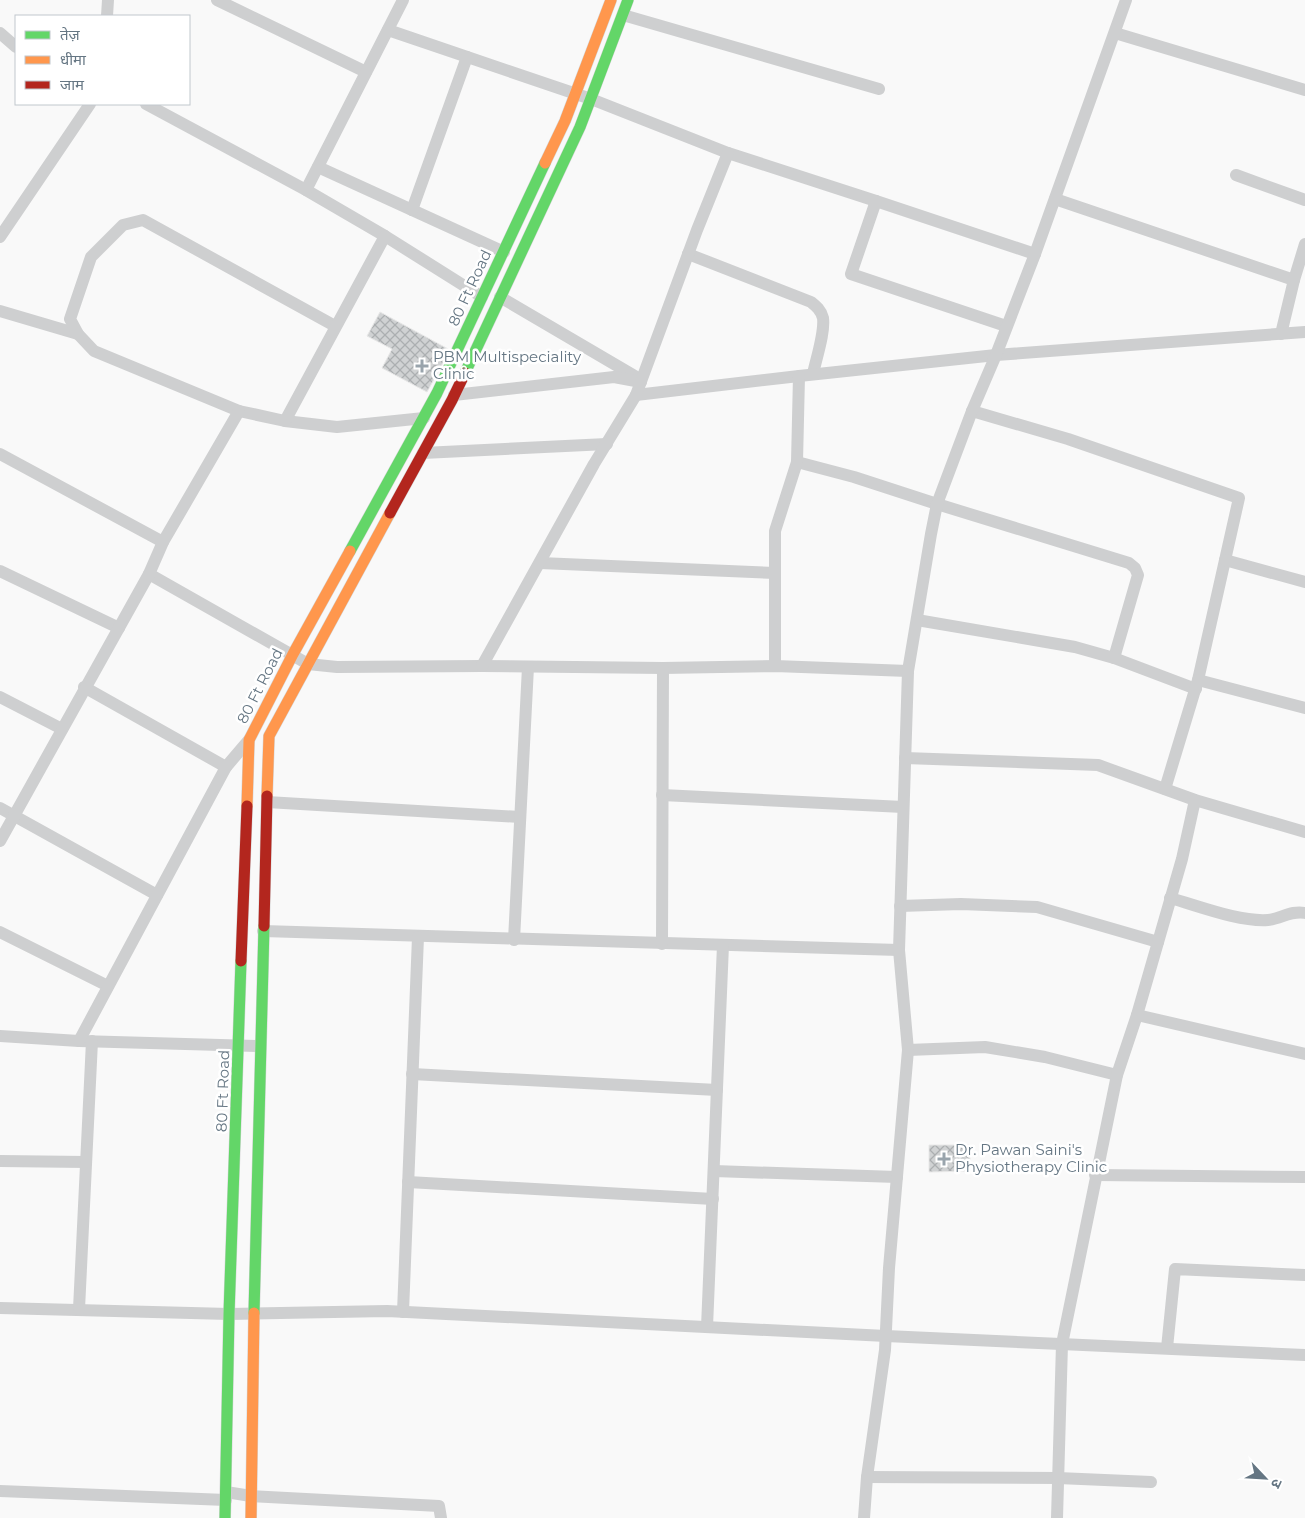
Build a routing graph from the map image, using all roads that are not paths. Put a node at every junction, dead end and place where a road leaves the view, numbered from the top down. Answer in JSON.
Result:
{"nodes":[{"id":1,"x":108,"y":0,"type":"edge"},
{"id":2,"x":217,"y":0,"type":"edge"},
{"id":3,"x":403,"y":0,"type":"edge"},
{"id":4,"x":611,"y":0,"type":"edge"},
{"id":5,"x":628,"y":0,"type":"edge"},
{"id":6,"x":1126,"y":0,"type":"edge"},
{"id":7,"x":107,"y":15,"type":"edge"},
{"id":8,"x":623,"y":15,"type":"junction"},
{"id":9,"x":388,"y":30,"type":"junction"},
{"id":10,"x":0,"y":33,"type":"edge"},
{"id":11,"x":1115,"y":33,"type":"junction"},
{"id":12,"x":15,"y":46,"type":"edge"},
{"id":13,"x":466,"y":57,"type":"junction"},
{"id":14,"x":366,"y":72,"type":"junction"},
{"id":15,"x":879,"y":88,"type":"dead end"},
{"id":16,"x":1305,"y":90,"type":"edge"},
{"id":17,"x":575,"y":94,"type":"junction"},
{"id":18,"x":591,"y":99,"type":"junction"},
{"id":19,"x":87,"y":105,"type":"edge"},
{"id":20,"x":148,"y":105,"type":"edge"},
{"id":21,"x":728,"y":153,"type":"junction"},
{"id":22,"x":318,"y":167,"type":"junction"},
{"id":23,"x":1236,"y":175,"type":"dead end"},
{"id":24,"x":306,"y":190,"type":"junction"},
{"id":25,"x":1055,"y":198,"type":"junction"},
{"id":26,"x":876,"y":200,"type":"junction"},
{"id":27,"x":1305,"y":200,"type":"edge"},
{"id":28,"x":412,"y":210,"type":"junction"},
{"id":29,"x":0,"y":236,"type":"edge"},
{"id":30,"x":385,"y":236,"type":"junction"},
{"id":31,"x":1305,"y":244,"type":"edge"},
{"id":32,"x":504,"y":252,"type":"junction"},
{"id":33,"x":688,"y":254,"type":"junction"},
{"id":34,"x":1034,"y":254,"type":"junction"},
{"id":35,"x":1294,"y":280,"type":"junction"},
{"id":36,"x":500,"y":296,"type":"junction"},
{"id":37,"x":482,"y":297,"type":"junction"},
{"id":38,"x":0,"y":311,"type":"edge"},
{"id":39,"x":335,"y":326,"type":"junction"},
{"id":40,"x":1006,"y":326,"type":"junction"},
{"id":41,"x":1305,"y":332,"type":"edge"},
{"id":42,"x":78,"y":334,"type":"junction"},
{"id":43,"x":1281,"y":334,"type":"junction"},
{"id":44,"x":996,"y":355,"type":"junction"},
{"id":45,"x":813,"y":374,"type":"junction"},
{"id":46,"x":799,"y":376,"type":"junction"},
{"id":47,"x":641,"y":381,"type":"junction"},
{"id":48,"x":454,"y":395,"type":"junction"},
{"id":49,"x":636,"y":395,"type":"junction"},
{"id":50,"x":240,"y":411,"type":"junction"},
{"id":51,"x":972,"y":411,"type":"junction"},
{"id":52,"x":424,"y":418,"type":"junction"},
{"id":53,"x":285,"y":421,"type":"junction"},
{"id":54,"x":607,"y":444,"type":"junction"},
{"id":55,"x":423,"y":453,"type":"junction"},
{"id":56,"x":0,"y":454,"type":"edge"},
{"id":57,"x":797,"y":462,"type":"junction"},
{"id":58,"x":937,"y":504,"type":"junction"},
{"id":59,"x":163,"y":542,"type":"junction"},
{"id":60,"x":1225,"y":560,"type":"junction"},
{"id":61,"x":540,"y":564,"type":"junction"},
{"id":62,"x":0,"y":571,"type":"edge"},
{"id":63,"x":775,"y":573,"type":"junction"},
{"id":64,"x":149,"y":574,"type":"junction"},
{"id":65,"x":1305,"y":582,"type":"edge"},
{"id":66,"x":917,"y":620,"type":"junction"},
{"id":67,"x":119,"y":628,"type":"junction"},
{"id":68,"x":293,"y":654,"type":"junction"},
{"id":69,"x":1114,"y":658,"type":"junction"},
{"id":70,"x":308,"y":664,"type":"junction"},
{"id":71,"x":482,"y":666,"type":"junction"},
{"id":72,"x":774,"y":666,"type":"junction"},
{"id":73,"x":528,"y":667,"type":"junction"},
{"id":74,"x":663,"y":668,"type":"junction"},
{"id":75,"x":908,"y":671,"type":"junction"},
{"id":76,"x":1197,"y":685,"type":"junction"},
{"id":77,"x":84,"y":687,"type":"junction"},
{"id":78,"x":0,"y":697,"type":"edge"},
{"id":79,"x":1305,"y":708,"type":"edge"},
{"id":80,"x":62,"y":729,"type":"junction"},
{"id":81,"x":249,"y":740,"type":"junction"},
{"id":82,"x":905,"y":758,"type":"junction"},
{"id":83,"x":226,"y":767,"type":"junction"},
{"id":84,"x":1164,"y":789,"type":"junction"},
{"id":85,"x":662,"y":795,"type":"junction"},
{"id":86,"x":1195,"y":800,"type":"junction"},
{"id":87,"x":267,"y":802,"type":"junction"},
{"id":88,"x":903,"y":807,"type":"junction"},
{"id":89,"x":0,"y":808,"type":"edge"},
{"id":90,"x":14,"y":816,"type":"junction"},
{"id":91,"x":520,"y":817,"type":"junction"},
{"id":92,"x":1305,"y":832,"type":"edge"},
{"id":93,"x":0,"y":841,"type":"edge"},
{"id":94,"x":157,"y":895,"type":"junction"},
{"id":95,"x":1170,"y":898,"type":"junction"},
{"id":96,"x":900,"y":906,"type":"junction"},
{"id":97,"x":1305,"y":913,"type":"edge"},
{"id":98,"x":263,"y":931,"type":"junction"},
{"id":99,"x":0,"y":932,"type":"edge"},
{"id":100,"x":418,"y":937,"type":"junction"},
{"id":101,"x":514,"y":940,"type":"junction"},
{"id":102,"x":1158,"y":942,"type":"junction"},
{"id":103,"x":662,"y":944,"type":"junction"},
{"id":104,"x":723,"y":945,"type":"junction"},
{"id":105,"x":899,"y":950,"type":"junction"},
{"id":106,"x":108,"y":986,"type":"junction"},
{"id":107,"x":1137,"y":1015,"type":"junction"},
{"id":108,"x":0,"y":1036,"type":"edge"},
{"id":109,"x":79,"y":1041,"type":"junction"},
{"id":110,"x":92,"y":1041,"type":"junction"},
{"id":111,"x":240,"y":1045,"type":"junction"},
{"id":112,"x":260,"y":1046,"type":"junction"},
{"id":113,"x":908,"y":1050,"type":"junction"},
{"id":114,"x":1305,"y":1054,"type":"edge"},
{"id":115,"x":412,"y":1074,"type":"junction"},
{"id":116,"x":1117,"y":1075,"type":"junction"},
{"id":117,"x":717,"y":1090,"type":"junction"},
{"id":118,"x":0,"y":1161,"type":"edge"},
{"id":119,"x":86,"y":1162,"type":"junction"},
{"id":120,"x":714,"y":1171,"type":"junction"},
{"id":121,"x":1096,"y":1175,"type":"junction"},
{"id":122,"x":897,"y":1177,"type":"junction"},
{"id":123,"x":1305,"y":1177,"type":"edge"},
{"id":124,"x":408,"y":1182,"type":"junction"},
{"id":125,"x":713,"y":1199,"type":"junction"},
{"id":126,"x":1305,"y":1276,"type":"edge"},
{"id":127,"x":0,"y":1308,"type":"edge"},
{"id":128,"x":79,"y":1309,"type":"junction"},
{"id":129,"x":403,"y":1312,"type":"junction"},
{"id":130,"x":254,"y":1313,"type":"junction"},
{"id":131,"x":229,"y":1314,"type":"junction"},
{"id":132,"x":708,"y":1327,"type":"junction"},
{"id":133,"x":886,"y":1336,"type":"junction"},
{"id":134,"x":1062,"y":1344,"type":"junction"},
{"id":135,"x":1167,"y":1348,"type":"junction"},
{"id":136,"x":1305,"y":1355,"type":"edge"},
{"id":137,"x":867,"y":1477,"type":"junction"},
{"id":138,"x":1058,"y":1478,"type":"junction"},
{"id":139,"x":1151,"y":1482,"type":"dead end"},
{"id":140,"x":0,"y":1491,"type":"edge"},
{"id":141,"x":226,"y":1496,"type":"junction"},
{"id":142,"x":251,"y":1496,"type":"junction"},
{"id":143,"x":226,"y":1518,"type":"edge"},
{"id":144,"x":251,"y":1518,"type":"edge"},
{"id":145,"x":441,"y":1518,"type":"edge"},
{"id":146,"x":864,"y":1518,"type":"edge"},
{"id":147,"x":1057,"y":1518,"type":"edge"}],
"edges":[{"from":1,"to":7,"type":"street"},
{"from":2,"to":14,"type":"street"},
{"from":3,"to":9,"type":"street"},
{"from":4,"to":17,"type":"main road","name":"80 Ft Road"},
{"from":5,"to":8,"type":"main road","name":"80 Ft Road"},
{"from":6,"to":11,"type":"street"},
{"from":8,"to":15,"type":"street"},
{"from":8,"to":18,"type":"main road","name":"80 Ft Road"},
{"from":9,"to":13,"type":"street"},
{"from":9,"to":14,"type":"street"},
{"from":10,"to":12,"type":"street"},
{"from":11,"to":16,"type":"street"},
{"from":11,"to":25,"type":"street"},
{"from":13,"to":17,"type":"street"},
{"from":13,"to":28,"type":"street"},
{"from":14,"to":22,"type":"street"},
{"from":17,"to":18,"type":"street"},
{"from":17,"to":32,"type":"main road","name":"80 Ft Road"},
{"from":18,"to":21,"type":"street"},
{"from":18,"to":36,"type":"main road","name":"80 Ft Road"},
{"from":19,"to":29,"type":"street"},
{"from":20,"to":24,"type":"street"},
{"from":21,"to":26,"type":"street"},
{"from":21,"to":33,"type":"street"},
{"from":22,"to":24,"type":"street"},
{"from":22,"to":28,"type":"street"},
{"from":23,"to":27,"type":"street"},
{"from":24,"to":30,"type":"street"},
{"from":25,"to":34,"type":"street"},
{"from":25,"to":35,"type":"street"},
{"from":26,"to":34,"type":"street"},
{"from":26,"to":40,"type":"street"},
{"from":28,"to":32,"type":"street"},
{"from":30,"to":37,"type":"street"},
{"from":30,"to":39,"type":"street"},
{"from":31,"to":35,"type":"street"},
{"from":32,"to":37,"type":"main road","name":"80 Ft Road"},
{"from":33,"to":45,"type":"street"},
{"from":33,"to":47,"type":"street"},
{"from":34,"to":40,"type":"street"},
{"from":35,"to":43,"type":"street"},
{"from":36,"to":47,"type":"street"},
{"from":36,"to":48,"type":"main road","name":"80 Ft Road"},
{"from":37,"to":52,"type":"main road","name":"80 Ft Road"},
{"from":38,"to":42,"type":"street"},
{"from":39,"to":42,"type":"street"},
{"from":39,"to":53,"type":"street"},
{"from":40,"to":44,"type":"street"},
{"from":41,"to":43,"type":"street"},
{"from":42,"to":50,"type":"street"},
{"from":43,"to":44,"type":"street"},
{"from":44,"to":45,"type":"street"},
{"from":44,"to":51,"type":"street"},
{"from":45,"to":46,"type":"street"},
{"from":46,"to":49,"type":"street"},
{"from":46,"to":57,"type":"street"},
{"from":47,"to":48,"type":"street"},
{"from":47,"to":49,"type":"street"},
{"from":48,"to":55,"type":"main road","name":"80 Ft Road"},
{"from":49,"to":54,"type":"street"},
{"from":50,"to":53,"type":"street"},
{"from":50,"to":59,"type":"street"},
{"from":51,"to":58,"type":"street"},
{"from":51,"to":60,"type":"street"},
{"from":52,"to":53,"type":"street"},
{"from":52,"to":68,"type":"main road","name":"80 Ft Road"},
{"from":54,"to":55,"type":"street"},
{"from":54,"to":61,"type":"street"},
{"from":55,"to":70,"type":"main road","name":"80 Ft Road"},
{"from":56,"to":59,"type":"street"},
{"from":57,"to":58,"type":"street"},
{"from":57,"to":63,"type":"street"},
{"from":58,"to":66,"type":"street"},
{"from":58,"to":69,"type":"street"},
{"from":59,"to":64,"type":"street"},
{"from":60,"to":65,"type":"street"},
{"from":60,"to":76,"type":"street"},
{"from":61,"to":63,"type":"street"},
{"from":61,"to":71,"type":"street"},
{"from":62,"to":67,"type":"street"},
{"from":63,"to":72,"type":"street"},
{"from":64,"to":67,"type":"street"},
{"from":64,"to":68,"type":"street"},
{"from":66,"to":69,"type":"street"},
{"from":66,"to":75,"type":"street"},
{"from":67,"to":77,"type":"street"},
{"from":68,"to":70,"type":"street"},
{"from":68,"to":81,"type":"main road","name":"80 Ft Road"},
{"from":69,"to":76,"type":"street"},
{"from":70,"to":71,"type":"street"},
{"from":70,"to":87,"type":"main road","name":"80 Ft Road"},
{"from":71,"to":73,"type":"street"},
{"from":72,"to":74,"type":"street"},
{"from":72,"to":75,"type":"street"},
{"from":73,"to":74,"type":"street"},
{"from":73,"to":91,"type":"street"},
{"from":74,"to":85,"type":"street"},
{"from":75,"to":82,"type":"street"},
{"from":76,"to":79,"type":"street"},
{"from":76,"to":84,"type":"street"},
{"from":77,"to":80,"type":"street"},
{"from":77,"to":83,"type":"street"},
{"from":78,"to":80,"type":"street"},
{"from":80,"to":90,"type":"street"},
{"from":81,"to":83,"type":"street"},
{"from":81,"to":111,"type":"main road","name":"80 Ft Road"},
{"from":82,"to":84,"type":"street"},
{"from":82,"to":88,"type":"street"},
{"from":83,"to":94,"type":"street"},
{"from":84,"to":86,"type":"street"},
{"from":85,"to":88,"type":"street"},
{"from":85,"to":103,"type":"street"},
{"from":86,"to":92,"type":"street"},
{"from":86,"to":95,"type":"street"},
{"from":87,"to":91,"type":"street"},
{"from":87,"to":98,"type":"main road","name":"80 Ft Road"},
{"from":88,"to":96,"type":"street"},
{"from":89,"to":90,"type":"street"},
{"from":90,"to":93,"type":"street"},
{"from":90,"to":94,"type":"street"},
{"from":91,"to":101,"type":"street"},
{"from":94,"to":106,"type":"street"},
{"from":95,"to":97,"type":"street"},
{"from":95,"to":102,"type":"street"},
{"from":96,"to":102,"type":"street"},
{"from":96,"to":105,"type":"street"},
{"from":98,"to":100,"type":"street"},
{"from":98,"to":112,"type":"main road","name":"80 Ft Road"},
{"from":99,"to":106,"type":"street"},
{"from":100,"to":101,"type":"street"},
{"from":100,"to":115,"type":"street"},
{"from":101,"to":103,"type":"street"},
{"from":102,"to":107,"type":"street"},
{"from":103,"to":104,"type":"street"},
{"from":104,"to":105,"type":"street"},
{"from":104,"to":117,"type":"street"},
{"from":105,"to":113,"type":"street"},
{"from":106,"to":109,"type":"street"},
{"from":107,"to":114,"type":"street"},
{"from":107,"to":116,"type":"street"},
{"from":108,"to":109,"type":"street"},
{"from":109,"to":110,"type":"street"},
{"from":110,"to":111,"type":"street"},
{"from":110,"to":119,"type":"street"},
{"from":111,"to":112,"type":"street"},
{"from":111,"to":131,"type":"main road","name":"80 Ft Road"},
{"from":112,"to":130,"type":"main road","name":"80 Ft Road"},
{"from":113,"to":116,"type":"street"},
{"from":113,"to":122,"type":"street"},
{"from":115,"to":117,"type":"street"},
{"from":115,"to":124,"type":"street"},
{"from":116,"to":121,"type":"street"},
{"from":117,"to":120,"type":"street"},
{"from":118,"to":119,"type":"street"},
{"from":119,"to":128,"type":"street"},
{"from":120,"to":122,"type":"street"},
{"from":120,"to":125,"type":"street"},
{"from":121,"to":123,"type":"street"},
{"from":121,"to":134,"type":"street"},
{"from":122,"to":133,"type":"street"},
{"from":124,"to":125,"type":"street"},
{"from":124,"to":129,"type":"street"},
{"from":125,"to":132,"type":"street"},
{"from":126,"to":135,"type":"street"},
{"from":127,"to":128,"type":"street"},
{"from":128,"to":131,"type":"street"},
{"from":129,"to":130,"type":"street"},
{"from":129,"to":132,"type":"street"},
{"from":130,"to":131,"type":"street"},
{"from":130,"to":142,"type":"main road","name":"80 Ft Road"},
{"from":131,"to":141,"type":"main road","name":"80 Ft Road"},
{"from":132,"to":133,"type":"street"},
{"from":133,"to":134,"type":"street"},
{"from":133,"to":137,"type":"street"},
{"from":134,"to":135,"type":"street"},
{"from":134,"to":138,"type":"street"},
{"from":135,"to":136,"type":"street"},
{"from":137,"to":138,"type":"street"},
{"from":137,"to":146,"type":"street"},
{"from":138,"to":139,"type":"street"},
{"from":138,"to":147,"type":"street"},
{"from":140,"to":141,"type":"street"},
{"from":141,"to":142,"type":"street"},
{"from":141,"to":143,"type":"main road","name":"80 Ft Road"},
{"from":142,"to":144,"type":"main road","name":"80 Ft Road"},
{"from":142,"to":145,"type":"street"}]}
